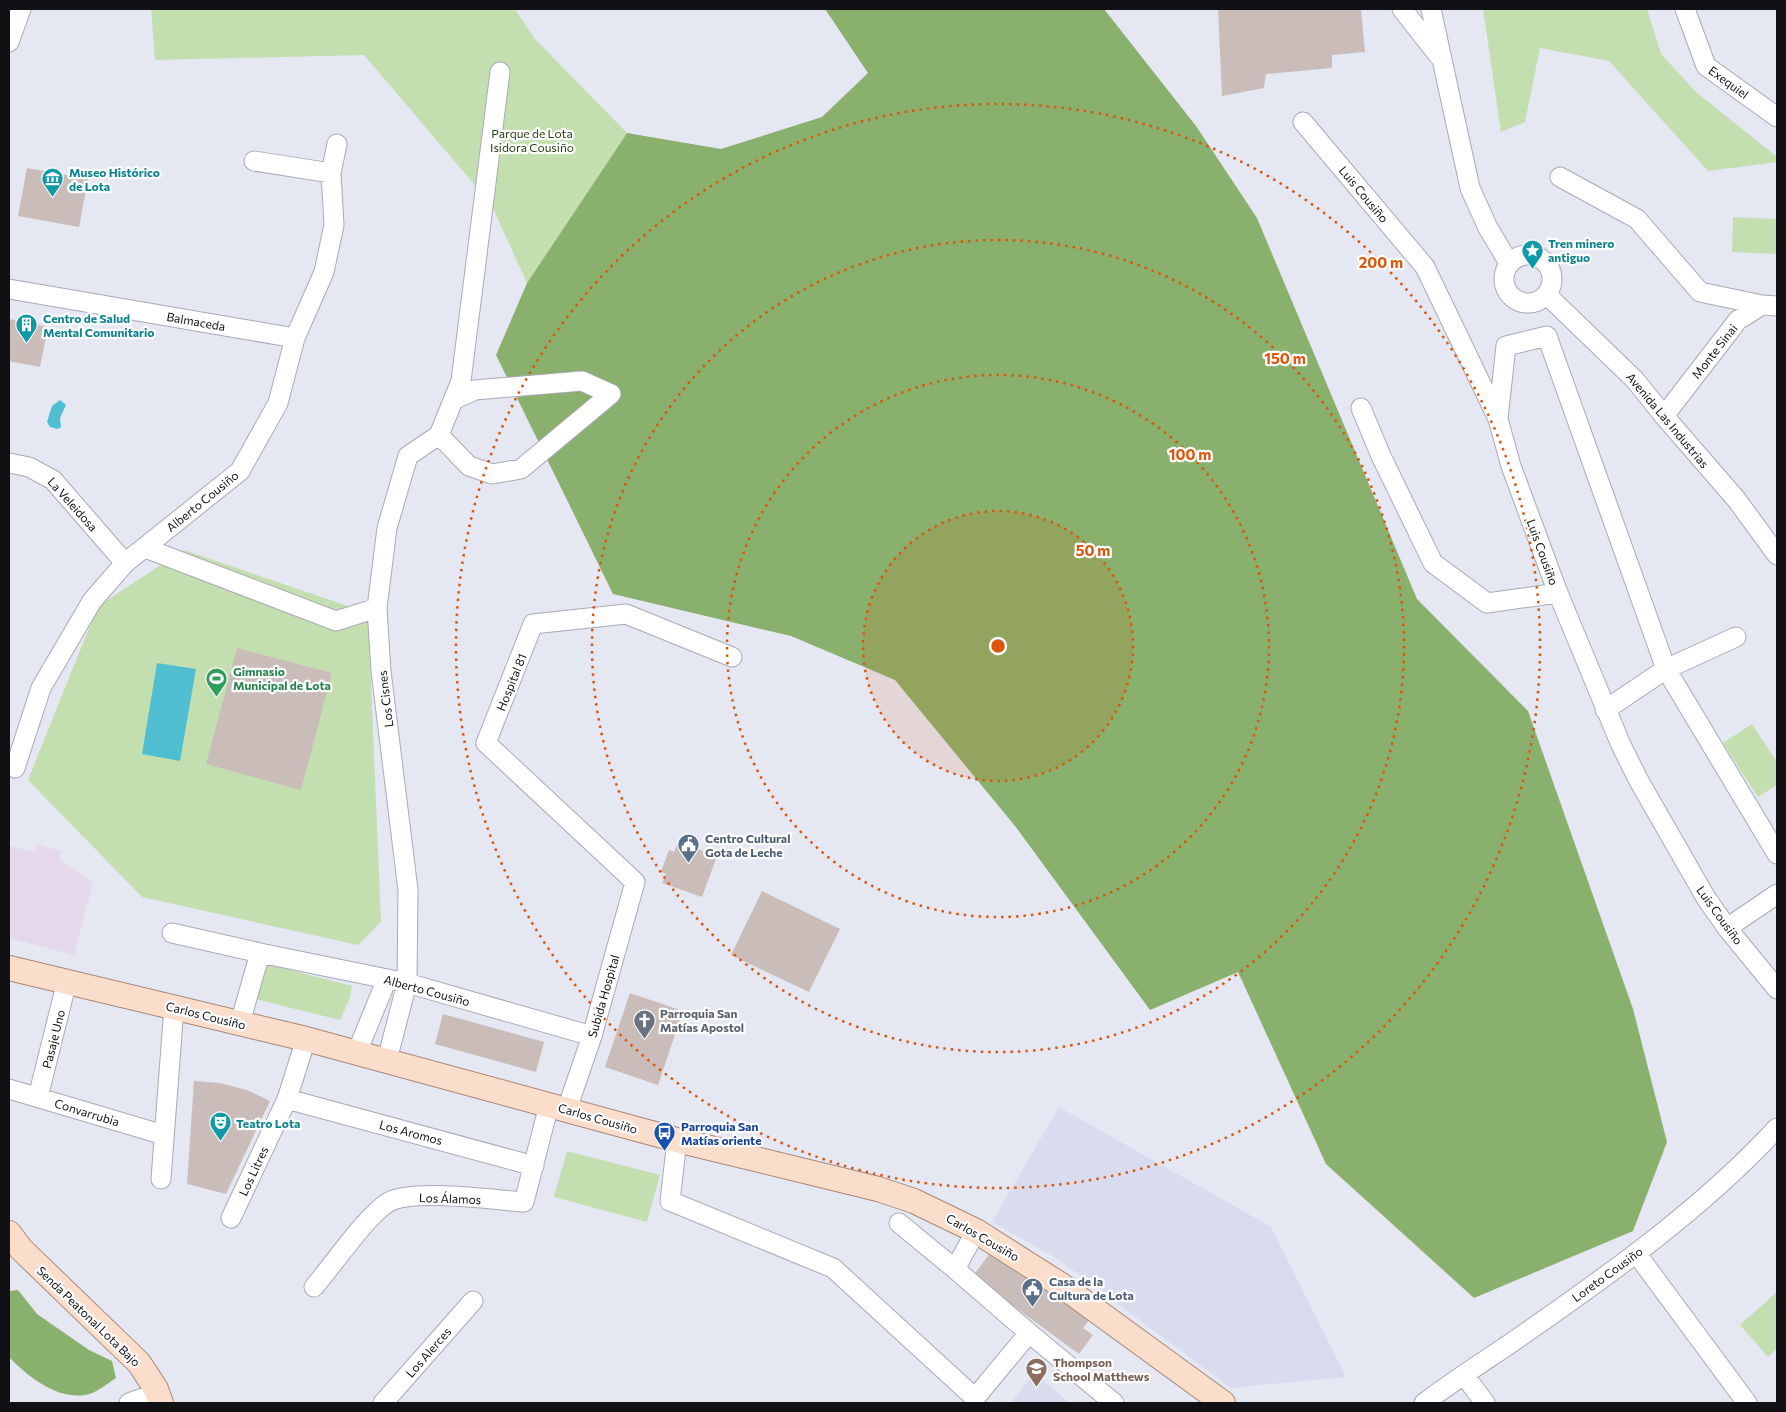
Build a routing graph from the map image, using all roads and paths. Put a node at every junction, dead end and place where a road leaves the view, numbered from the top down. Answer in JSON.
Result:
{"nodes":[{"id":1,"x":22,"y":9,"type":"edge"},
{"id":2,"x":1402,"y":9,"type":"edge"},
{"id":3,"x":1431,"y":9,"type":"edge"},
{"id":4,"x":1685,"y":9,"type":"edge"},
{"id":5,"x":9,"y":42,"type":"edge"},
{"id":6,"x":1443,"y":61,"type":"junction"},
{"id":7,"x":500,"y":72,"type":"dead end"},
{"id":8,"x":1777,"y":117,"type":"edge"},
{"id":9,"x":1303,"y":122,"type":"dead end"},
{"id":10,"x":337,"y":144,"type":"dead end"},
{"id":11,"x":254,"y":161,"type":"dead end"},
{"id":12,"x":331,"y":173,"type":"junction"},
{"id":13,"x":1560,"y":177,"type":"dead end"},
{"id":14,"x":1509,"y":263,"type":"junction"},
{"id":15,"x":9,"y":289,"type":"edge"},
{"id":16,"x":1547,"y":295,"type":"junction"},
{"id":17,"x":1770,"y":306,"type":"edge"},
{"id":18,"x":294,"y":338,"type":"junction"},
{"id":19,"x":453,"y":400,"type":"junction"},
{"id":20,"x":1361,"y":408,"type":"dead end"},
{"id":21,"x":1664,"y":416,"type":"junction"},
{"id":22,"x":1498,"y":420,"type":"junction"},
{"id":23,"x":439,"y":435,"type":"junction"},
{"id":24,"x":9,"y":463,"type":"edge"},
{"id":25,"x":145,"y":548,"type":"junction"},
{"id":26,"x":1777,"y":555,"type":"edge"},
{"id":27,"x":126,"y":564,"type":"junction"},
{"id":28,"x":1558,"y":594,"type":"junction"},
{"id":29,"x":377,"y":608,"type":"junction"},
{"id":30,"x":1736,"y":637,"type":"dead end"},
{"id":31,"x":732,"y":657,"type":"dead end"},
{"id":32,"x":1666,"y":669,"type":"junction"},
{"id":33,"x":1605,"y":710,"type":"junction"},
{"id":34,"x":15,"y":768,"type":"dead end"},
{"id":35,"x":1777,"y":854,"type":"edge"},
{"id":36,"x":634,"y":882,"type":"joint"},
{"id":37,"x":1777,"y":894,"type":"edge"},
{"id":38,"x":1727,"y":928,"type":"junction"},
{"id":39,"x":172,"y":933,"type":"dead end"},
{"id":40,"x":260,"y":953,"type":"junction"},
{"id":41,"x":9,"y":968,"type":"edge"},
{"id":42,"x":387,"y":979,"type":"junction"},
{"id":43,"x":67,"y":982,"type":"junction"},
{"id":44,"x":407,"y":983,"type":"junction"},
{"id":45,"x":1777,"y":988,"type":"edge"},
{"id":46,"x":174,"y":1007,"type":"junction"},
{"id":47,"x":240,"y":1023,"type":"junction"},
{"id":48,"x":592,"y":1036,"type":"junction"},
{"id":49,"x":306,"y":1039,"type":"junction"},
{"id":50,"x":357,"y":1052,"type":"junction"},
{"id":51,"x":387,"y":1060,"type":"junction"},
{"id":52,"x":9,"y":1089,"type":"edge"},
{"id":53,"x":38,"y":1097,"type":"junction"},
{"id":54,"x":287,"y":1099,"type":"junction"},
{"id":55,"x":558,"y":1107,"type":"junction"},
{"id":56,"x":1777,"y":1128,"type":"edge"},
{"id":57,"x":164,"y":1136,"type":"junction"},
{"id":58,"x":677,"y":1140,"type":"junction"},
{"id":59,"x":534,"y":1166,"type":"junction"},
{"id":60,"x":161,"y":1179,"type":"dead end"},
{"id":61,"x":231,"y":1218,"type":"dead end"},
{"id":62,"x":899,"y":1223,"type":"dead end"},
{"id":63,"x":976,"y":1231,"type":"junction"},
{"id":64,"x":9,"y":1233,"type":"edge"},
{"id":65,"x":1636,"y":1253,"type":"junction"},
{"id":66,"x":955,"y":1269,"type":"junction"},
{"id":67,"x":314,"y":1287,"type":"dead end"},
{"id":68,"x":473,"y":1301,"type":"dead end"},
{"id":69,"x":1028,"y":1333,"type":"junction"},
{"id":70,"x":1464,"y":1375,"type":"junction"},
{"id":71,"x":159,"y":1396,"type":"edge"},
{"id":72,"x":977,"y":1401,"type":"edge"},
{"id":73,"x":129,"y":1403,"type":"edge"},
{"id":74,"x":383,"y":1403,"type":"edge"},
{"id":75,"x":1114,"y":1403,"type":"edge"},
{"id":76,"x":1223,"y":1403,"type":"edge"},
{"id":77,"x":1424,"y":1403,"type":"edge"},
{"id":78,"x":1485,"y":1403,"type":"edge"},
{"id":79,"x":1747,"y":1403,"type":"edge"}],
"edges":[{"from":1,"to":5,"type":"street"},
{"from":2,"to":6,"type":"street"},
{"from":3,"to":6,"type":"street"},
{"from":4,"to":8,"type":"street","name":"Exequiel"},
{"from":6,"to":14,"type":"street"},
{"from":7,"to":19,"type":"street"},
{"from":9,"to":22,"type":"street","name":"Luis Cousiño"},
{"from":10,"to":12,"type":"street","name":"Alberto Cousiño"},
{"from":11,"to":12,"type":"street"},
{"from":12,"to":18,"type":"street","name":"Alberto Cousiño"},
{"from":13,"to":17,"type":"street"},
{"from":14,"to":16,"type":"street"},
{"from":14,"to":16,"type":"street"},
{"from":15,"to":18,"type":"street","name":"Balmaceda"},
{"from":16,"to":21,"type":"street","name":"Avenida Las Industrias"},
{"from":17,"to":21,"type":"street","name":"Monte Sinai"},
{"from":18,"to":25,"type":"street","name":"Alberto Cousiño"},
{"from":19,"to":23,"type":"street"},
{"from":19,"to":23,"type":"street"},
{"from":20,"to":28,"type":"street"},
{"from":21,"to":26,"type":"street","name":"Avenida Las Industrias"},
{"from":22,"to":28,"type":"street","name":"Luis Cousiño"},
{"from":22,"to":32,"type":"street"},
{"from":23,"to":29,"type":"street","name":"Los Cisnes"},
{"from":24,"to":27,"type":"street","name":"La Veleidosa"},
{"from":25,"to":27,"type":"street","name":"Alberto Cousiño"},
{"from":25,"to":29,"type":"street"},
{"from":27,"to":34,"type":"street","name":"Alberto Cousiño"},
{"from":28,"to":33,"type":"street","name":"Luis Cousiño"},
{"from":29,"to":44,"type":"street","name":"Los Cisnes"},
{"from":30,"to":32,"type":"street"},
{"from":31,"to":36,"type":"street","name":"Hospital 81"},
{"from":32,"to":33,"type":"street"},
{"from":32,"to":35,"type":"street"},
{"from":33,"to":38,"type":"street","name":"Luis Cousiño"},
{"from":36,"to":48,"type":"street","name":"Subida Hospital"},
{"from":37,"to":38,"type":"street"},
{"from":38,"to":45,"type":"street","name":"Luis Cousiño"},
{"from":39,"to":40,"type":"street","name":"Alberto Cousiño"},
{"from":40,"to":42,"type":"street","name":"Alberto Cousiño"},
{"from":40,"to":47,"type":"street"},
{"from":41,"to":43,"type":"main road","name":"Carlos Cousiño"},
{"from":42,"to":44,"type":"street","name":"Alberto Cousiño"},
{"from":42,"to":50,"type":"street"},
{"from":43,"to":46,"type":"main road","name":"Carlos Cousiño"},
{"from":43,"to":53,"type":"street","name":"Pasaje Uno"},
{"from":44,"to":48,"type":"street","name":"Alberto Cousiño"},
{"from":44,"to":51,"type":"street","name":"Los Cisnes"},
{"from":46,"to":47,"type":"main road","name":"Carlos Cousiño"},
{"from":46,"to":57,"type":"street"},
{"from":47,"to":49,"type":"main road","name":"Carlos Cousiño"},
{"from":48,"to":55,"type":"street","name":"Subida Hospital"},
{"from":49,"to":50,"type":"main road","name":"Carlos Cousiño"},
{"from":49,"to":54,"type":"street","name":"Los Litres"},
{"from":50,"to":51,"type":"main road","name":"Carlos Cousiño"},
{"from":51,"to":55,"type":"main road","name":"Carlos Cousiño"},
{"from":52,"to":53,"type":"street","name":"Convarrubia"},
{"from":53,"to":57,"type":"street","name":"Convarrubia"},
{"from":54,"to":59,"type":"street","name":"Los Aromos"},
{"from":54,"to":61,"type":"street","name":"Los Litres"},
{"from":55,"to":58,"type":"main road","name":"Carlos Cousiño"},
{"from":55,"to":59,"type":"street","name":"Los Álamos"},
{"from":56,"to":65,"type":"street","name":"Loreto Cousiño"},
{"from":57,"to":60,"type":"street"},
{"from":58,"to":63,"type":"main road","name":"Carlos Cousiño"},
{"from":58,"to":72,"type":"street"},
{"from":59,"to":67,"type":"street","name":"Los Álamos"},
{"from":62,"to":66,"type":"street"},
{"from":63,"to":66,"type":"street"},
{"from":63,"to":76,"type":"main road","name":"Carlos Cousiño"},
{"from":64,"to":71,"type":"main road","name":"Senda Peatonal Lota Bajo"},
{"from":65,"to":70,"type":"street","name":"Loreto Cousiño"},
{"from":65,"to":79,"type":"street"},
{"from":66,"to":69,"type":"street"},
{"from":68,"to":74,"type":"street","name":"Los Alerces"},
{"from":69,"to":72,"type":"street"},
{"from":69,"to":75,"type":"street"},
{"from":70,"to":77,"type":"street","name":"Loreto Cousiño"},
{"from":70,"to":78,"type":"street"},
{"from":71,"to":73,"type":"street"}]}
